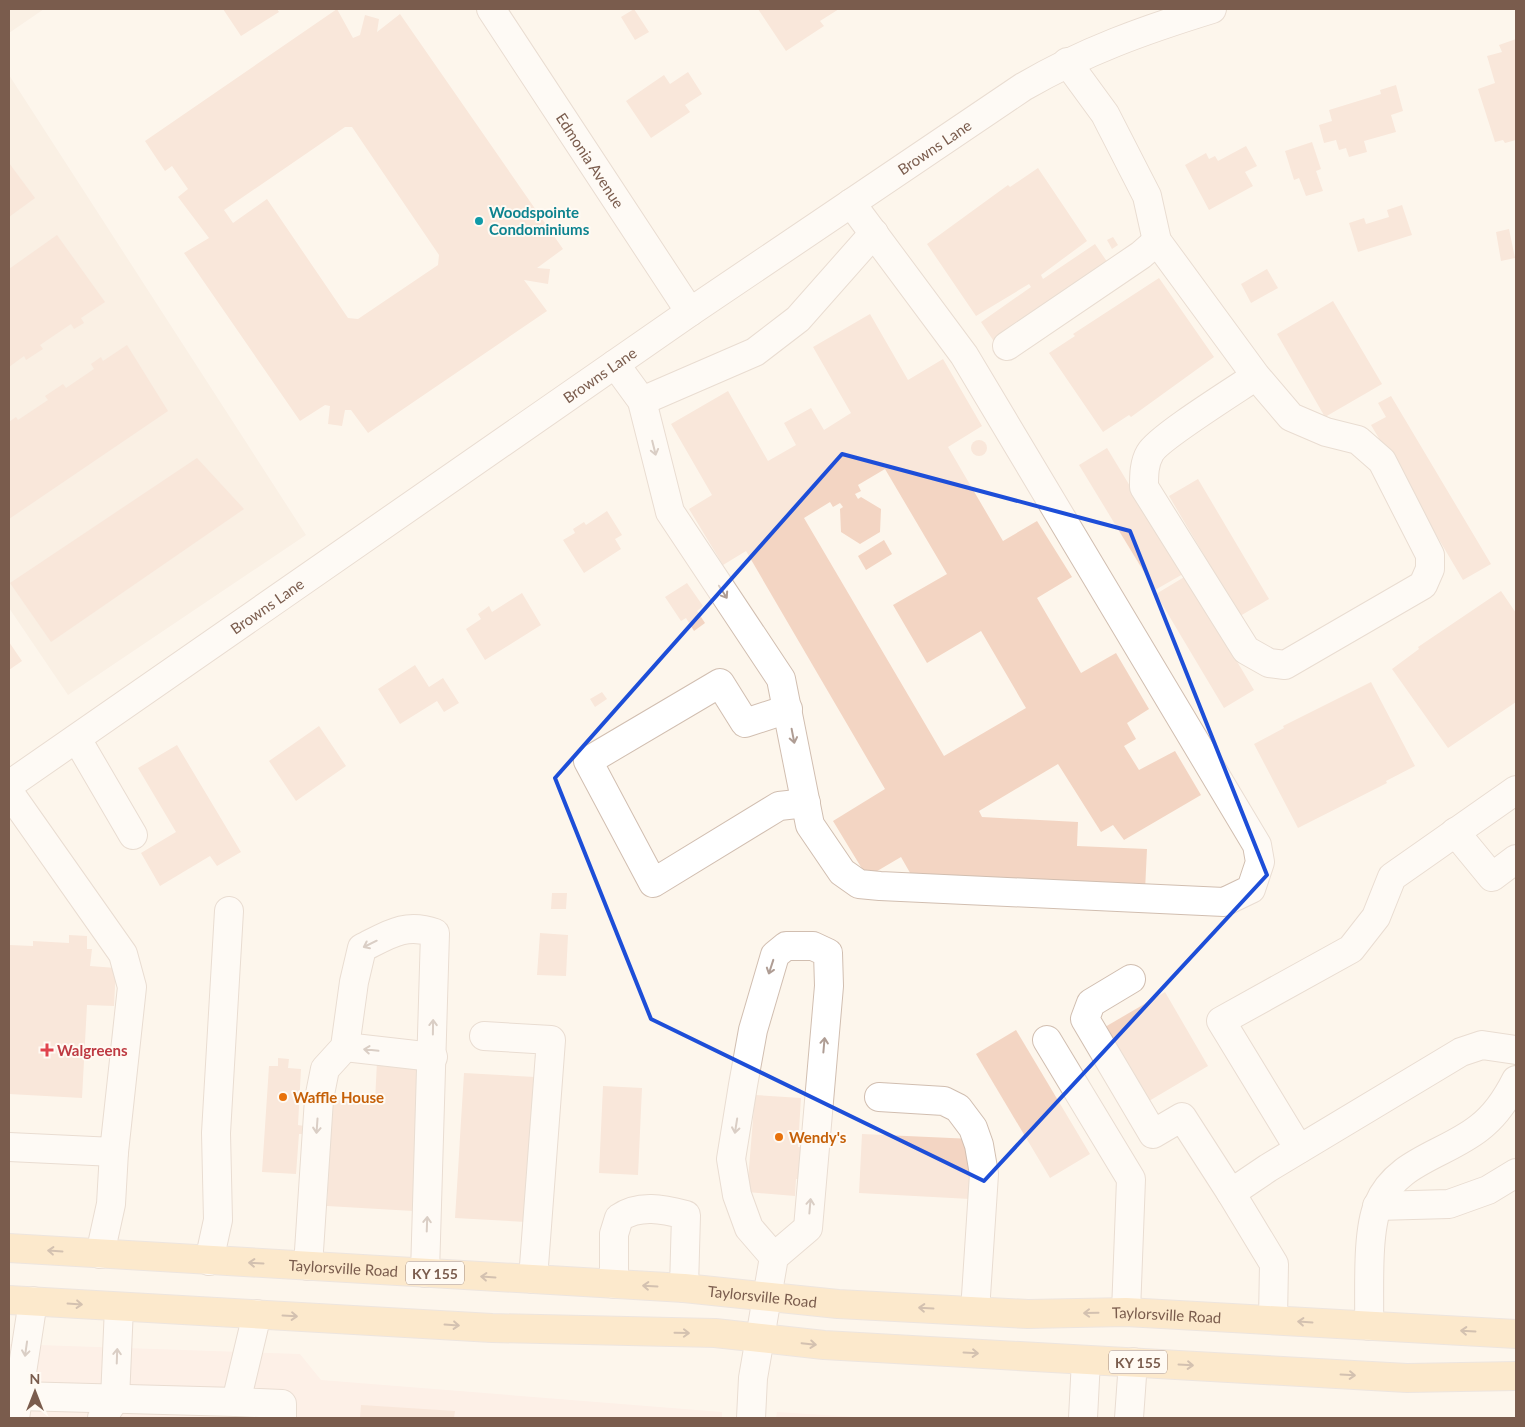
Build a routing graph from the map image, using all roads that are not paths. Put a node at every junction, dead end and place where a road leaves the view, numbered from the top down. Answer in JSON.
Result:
{"nodes":[{"id":1,"x":491,"y":9,"type":"edge"},
{"id":2,"x":1212,"y":9,"type":"edge"},
{"id":3,"x":1067,"y":62,"type":"junction"},
{"id":4,"x":851,"y":203,"type":"junction"},
{"id":5,"x":874,"y":234,"type":"junction"},
{"id":6,"x":1157,"y":241,"type":"junction"},
{"id":7,"x":690,"y":312,"type":"junction"},
{"id":8,"x":1007,"y":346,"type":"dead end"},
{"id":9,"x":615,"y":364,"type":"junction"},
{"id":10,"x":1256,"y":376,"type":"junction"},
{"id":11,"x":642,"y":400,"type":"junction"},
{"id":12,"x":788,"y":710,"type":"junction"},
{"id":13,"x":77,"y":738,"type":"junction"},
{"id":14,"x":9,"y":785,"type":"edge"},
{"id":15,"x":1516,"y":790,"type":"edge"},
{"id":16,"x":9,"y":792,"type":"edge"},
{"id":17,"x":806,"y":803,"type":"junction"},
{"id":18,"x":1455,"y":832,"type":"junction"},
{"id":19,"x":133,"y":835,"type":"dead end"},
{"id":20,"x":1516,"y":859,"type":"edge"},
{"id":21,"x":229,"y":911,"type":"dead end"},
{"id":22,"x":1131,"y":979,"type":"dead end"},
{"id":23,"x":484,"y":1036,"type":"dead end"},
{"id":24,"x":1047,"y":1040,"type":"dead end"},
{"id":25,"x":345,"y":1048,"type":"junction"},
{"id":26,"x":1516,"y":1050,"type":"edge"},
{"id":27,"x":433,"y":1057,"type":"junction"},
{"id":28,"x":1516,"y":1080,"type":"edge"},
{"id":29,"x":879,"y":1097,"type":"dead end"},
{"id":30,"x":9,"y":1147,"type":"edge"},
{"id":31,"x":1299,"y":1149,"type":"junction"},
{"id":32,"x":114,"y":1152,"type":"junction"},
{"id":33,"x":1516,"y":1173,"type":"edge"},
{"id":34,"x":1231,"y":1193,"type":"junction"},
{"id":35,"x":1377,"y":1206,"type":"junction"},
{"id":36,"x":9,"y":1248,"type":"edge"},
{"id":37,"x":100,"y":1254,"type":"junction"},
{"id":38,"x":774,"y":1257,"type":"junction"},
{"id":39,"x":209,"y":1260,"type":"junction"},
{"id":40,"x":308,"y":1266,"type":"junction"},
{"id":41,"x":426,"y":1273,"type":"junction"},
{"id":42,"x":533,"y":1279,"type":"junction"},
{"id":43,"x":614,"y":1284,"type":"junction"},
{"id":44,"x":684,"y":1288,"type":"junction"},
{"id":45,"x":768,"y":1297,"type":"junction"},
{"id":46,"x":21,"y":1301,"type":"edge"},
{"id":47,"x":119,"y":1306,"type":"junction"},
{"id":48,"x":975,"y":1311,"type":"junction"},
{"id":49,"x":1126,"y":1312,"type":"junction"},
{"id":50,"x":257,"y":1314,"type":"junction"},
{"id":51,"x":1273,"y":1320,"type":"junction"},
{"id":52,"x":1369,"y":1326,"type":"junction"},
{"id":53,"x":1516,"y":1334,"type":"edge"},
{"id":54,"x":760,"y":1338,"type":"junction"},
{"id":55,"x":1086,"y":1360,"type":"junction"},
{"id":56,"x":1133,"y":1362,"type":"junction"},
{"id":57,"x":1516,"y":1376,"type":"edge"},
{"id":58,"x":236,"y":1402,"type":"junction"},
{"id":59,"x":17,"y":1407,"type":"edge"},
{"id":60,"x":110,"y":1412,"type":"edge"},
{"id":61,"x":282,"y":1418,"type":"edge"},
{"id":62,"x":751,"y":1418,"type":"edge"},
{"id":63,"x":1083,"y":1418,"type":"edge"},
{"id":64,"x":1129,"y":1418,"type":"edge"}],
"edges":[{"from":1,"to":7,"type":"street","name":"Edmonia Avenue"},
{"from":2,"to":3,"type":"street","name":"Browns Lane"},
{"from":3,"to":4,"type":"street","name":"Browns Lane"},
{"from":3,"to":6,"type":"street"},
{"from":4,"to":5,"type":"street"},
{"from":4,"to":7,"type":"street","name":"Browns Lane"},
{"from":5,"to":11,"type":"street"},
{"from":5,"to":17,"type":"street"},
{"from":6,"to":8,"type":"street"},
{"from":6,"to":10,"type":"street"},
{"from":7,"to":9,"type":"street","name":"Browns Lane"},
{"from":9,"to":11,"type":"street"},
{"from":9,"to":13,"type":"street","name":"Browns Lane"},
{"from":10,"to":10,"type":"street"},
{"from":11,"to":12,"type":"street","one_way":true},
{"from":12,"to":17,"type":"street","one_way":true},
{"from":12,"to":17,"type":"street"},
{"from":13,"to":14,"type":"street","name":"Browns Lane"},
{"from":13,"to":19,"type":"street"},
{"from":15,"to":18,"type":"street"},
{"from":16,"to":32,"type":"street"},
{"from":18,"to":20,"type":"street"},
{"from":18,"to":31,"type":"street"},
{"from":21,"to":39,"type":"street"},
{"from":22,"to":34,"type":"street"},
{"from":23,"to":42,"type":"street"},
{"from":24,"to":49,"type":"street"},
{"from":27,"to":25,"type":"street","one_way":true},
{"from":27,"to":25,"type":"street","one_way":true},
{"from":25,"to":40,"type":"street","one_way":true},
{"from":26,"to":31,"type":"street"},
{"from":41,"to":27,"type":"street","one_way":true},
{"from":28,"to":35,"type":"street"},
{"from":29,"to":48,"type":"street"},
{"from":30,"to":32,"type":"street"},
{"from":31,"to":34,"type":"street"},
{"from":32,"to":37,"type":"street"},
{"from":33,"to":35,"type":"street"},
{"from":34,"to":51,"type":"street"},
{"from":35,"to":52,"type":"street"},
{"from":37,"to":36,"type":"main road","name":"Taylorsville Road","number":"KY 155","one_way":true},
{"from":37,"to":39,"type":"main road","name":"Taylorsville Road","number":"KY 155"},
{"from":38,"to":38,"type":"street","one_way":true},
{"from":38,"to":45,"type":"street"},
{"from":40,"to":39,"type":"main road","name":"Taylorsville Road","number":"KY 155","one_way":true},
{"from":40,"to":41,"type":"main road","name":"Taylorsville Road","number":"KY 155"},
{"from":42,"to":41,"type":"main road","name":"Taylorsville Road","number":"KY 155","one_way":true},
{"from":42,"to":43,"type":"main road","name":"Taylorsville Road","number":"KY 155"},
{"from":44,"to":43,"type":"main road","name":"Taylorsville Road","number":"KY 155","one_way":true},
{"from":43,"to":44,"type":"street"},
{"from":44,"to":45,"type":"main road","name":"Taylorsville Road","number":"KY 155"},
{"from":48,"to":45,"type":"main road","name":"Taylorsville Road","number":"KY 155","one_way":true},
{"from":45,"to":54,"type":"street"},
{"from":46,"to":47,"type":"main road","number":"KY 155","one_way":true},
{"from":46,"to":59,"type":"street","one_way":true},
{"from":47,"to":50,"type":"main road","number":"KY 155"},
{"from":60,"to":47,"type":"street","one_way":true},
{"from":49,"to":48,"type":"main road","name":"Taylorsville Road","number":"KY 155","one_way":true},
{"from":49,"to":51,"type":"main road","name":"Taylorsville Road","number":"KY 155"},
{"from":50,"to":54,"type":"main road","number":"KY 155","one_way":true},
{"from":50,"to":58,"type":"street"},
{"from":52,"to":51,"type":"main road","name":"Taylorsville Road","number":"KY 155","one_way":true},
{"from":53,"to":52,"type":"main road","name":"Taylorsville Road","number":"KY 155","one_way":true},
{"from":54,"to":55,"type":"main road","number":"KY 155","one_way":true},
{"from":54,"to":62,"type":"street"},
{"from":55,"to":56,"type":"main road","number":"KY 155"},
{"from":55,"to":63,"type":"street"},
{"from":56,"to":57,"type":"main road","number":"KY 155","one_way":true},
{"from":56,"to":64,"type":"street"},
{"from":58,"to":60,"type":"street"},
{"from":58,"to":61,"type":"street"},
{"from":59,"to":60,"type":"street"}]}
